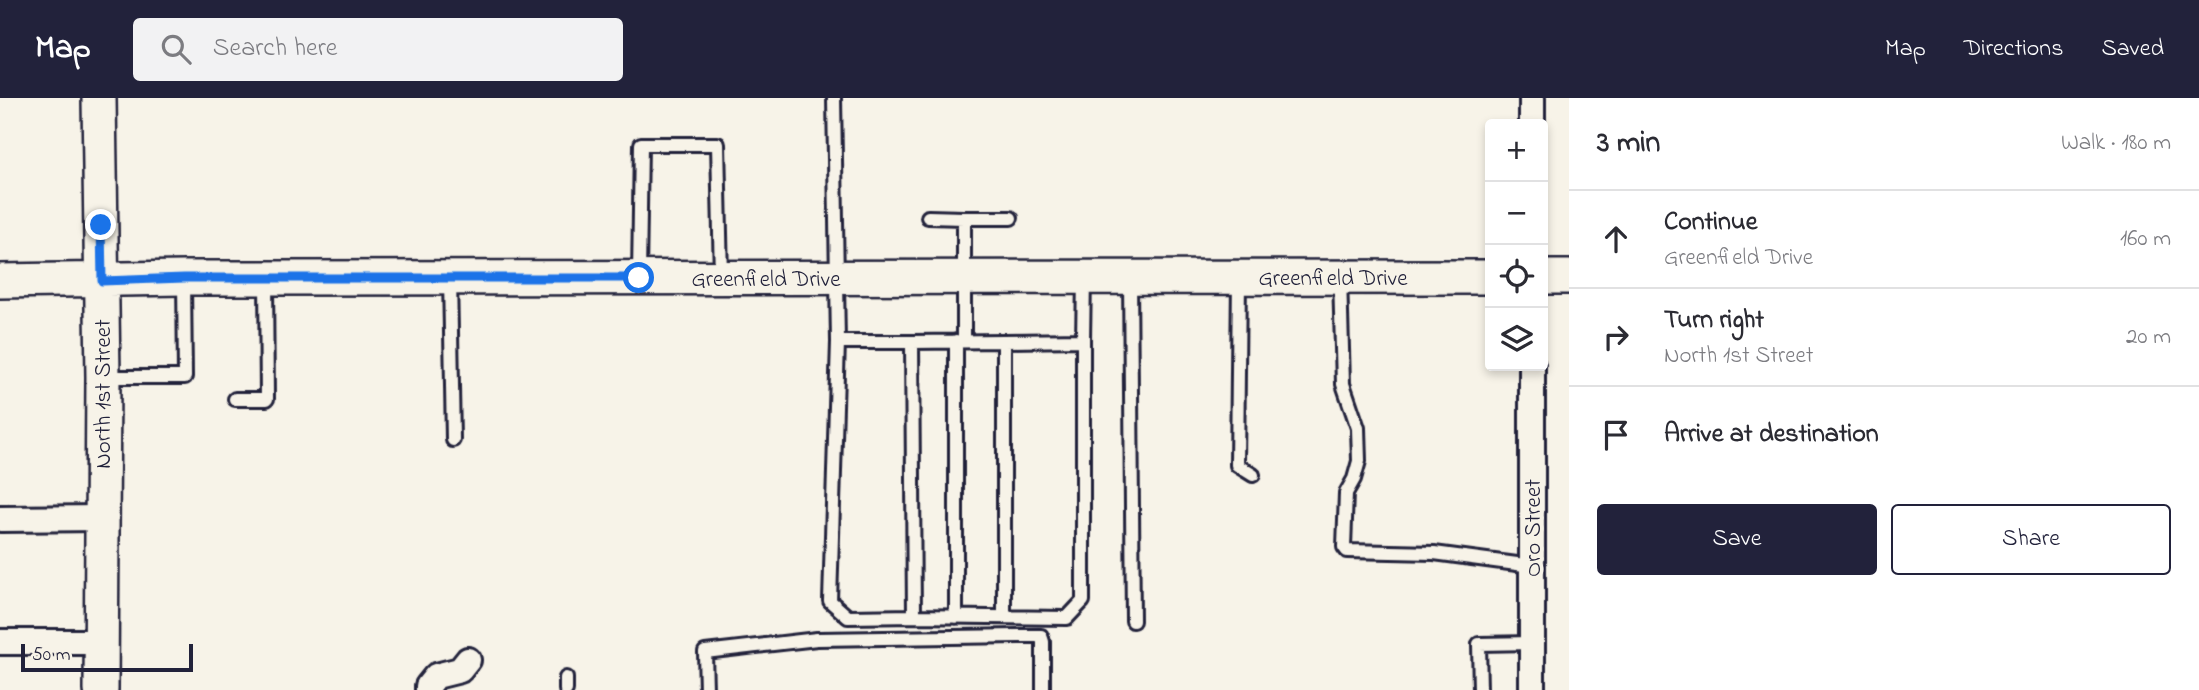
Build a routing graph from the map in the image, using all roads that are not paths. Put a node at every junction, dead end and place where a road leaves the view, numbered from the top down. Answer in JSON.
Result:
{"nodes":[{"id":1,"x":99,"y":98,"type":"edge"},
{"id":2,"x":834,"y":98,"type":"edge"},
{"id":3,"x":1532,"y":98,"type":"edge"},
{"id":4,"x":1532,"y":119,"type":"edge"},
{"id":5,"x":928,"y":217,"type":"dead end"},
{"id":6,"x":964,"y":218,"type":"junction"},
{"id":7,"x":1011,"y":218,"type":"dead end"},
{"id":8,"x":1084,"y":277,"type":"junction"},
{"id":9,"x":1130,"y":277,"type":"junction"},
{"id":10,"x":1239,"y":277,"type":"junction"},
{"id":11,"x":1340,"y":277,"type":"junction"},
{"id":12,"x":1485,"y":277,"type":"edge"},
{"id":13,"x":1548,"y":277,"type":"edge"},
{"id":14,"x":1569,"y":277,"type":"edge"},
{"id":15,"x":184,"y":278,"type":"junction"},
{"id":16,"x":266,"y":278,"type":"junction"},
{"id":17,"x":450,"y":278,"type":"junction"},
{"id":18,"x":639,"y":278,"type":"junction"},
{"id":19,"x":721,"y":278,"type":"junction"},
{"id":20,"x":837,"y":278,"type":"junction"},
{"id":21,"x":965,"y":278,"type":"junction"},
{"id":22,"x":0,"y":281,"type":"edge"},
{"id":23,"x":102,"y":281,"type":"junction"},
{"id":24,"x":1083,"y":340,"type":"junction"},
{"id":25,"x":960,"y":341,"type":"junction"},
{"id":26,"x":1004,"y":341,"type":"junction"},
{"id":27,"x":838,"y":342,"type":"junction"},
{"id":28,"x":912,"y":342,"type":"junction"},
{"id":29,"x":1532,"y":371,"type":"edge"},
{"id":30,"x":103,"y":377,"type":"junction"},
{"id":31,"x":234,"y":399,"type":"dead end"},
{"id":32,"x":453,"y":440,"type":"dead end"},
{"id":33,"x":1253,"y":475,"type":"dead end"},
{"id":34,"x":102,"y":518,"type":"junction"},
{"id":35,"x":0,"y":519,"type":"edge"},
{"id":36,"x":1532,"y":566,"type":"junction"},
{"id":37,"x":914,"y":616,"type":"junction"},
{"id":38,"x":956,"y":617,"type":"junction"},
{"id":39,"x":1004,"y":617,"type":"junction"},
{"id":40,"x":1133,"y":621,"type":"dead end"},
{"id":41,"x":0,"y":642,"type":"edge"},
{"id":42,"x":101,"y":642,"type":"junction"},
{"id":43,"x":1532,"y":643,"type":"junction"},
{"id":44,"x":468,"y":660,"type":"dead end"},
{"id":45,"x":101,"y":690,"type":"edge"},
{"id":46,"x":428,"y":690,"type":"edge"},
{"id":47,"x":706,"y":690,"type":"edge"},
{"id":48,"x":1043,"y":690,"type":"edge"},
{"id":49,"x":1480,"y":690,"type":"edge"},
{"id":50,"x":1532,"y":690,"type":"edge"}],
"edges":[{"from":1,"to":23,"type":"main road","name":"North 1st Street"},
{"from":2,"to":20,"type":"lane"},
{"from":3,"to":4,"type":"street"},
{"from":5,"to":6,"type":"lane"},
{"from":6,"to":7,"type":"lane"},
{"from":6,"to":21,"type":"lane"},
{"from":8,"to":9,"type":"main road","name":"Greenfield Drive"},
{"from":8,"to":21,"type":"main road","name":"Greenfield Drive"},
{"from":8,"to":24,"type":"lane"},
{"from":9,"to":10,"type":"main road","name":"Greenfield Drive"},
{"from":9,"to":40,"type":"lane"},
{"from":10,"to":11,"type":"main road","name":"Greenfield Drive"},
{"from":10,"to":33,"type":"lane"},
{"from":11,"to":12,"type":"main road","name":"Greenfield Drive"},
{"from":11,"to":36,"type":"lane"},
{"from":13,"to":14,"type":"main road"},
{"from":15,"to":16,"type":"main road","name":"Greenfield Drive"},
{"from":15,"to":23,"type":"main road","name":"Greenfield Drive"},
{"from":15,"to":30,"type":"lane"},
{"from":16,"to":17,"type":"main road","name":"Greenfield Drive"},
{"from":16,"to":31,"type":"lane"},
{"from":17,"to":18,"type":"main road","name":"Greenfield Drive"},
{"from":17,"to":32,"type":"lane"},
{"from":18,"to":19,"type":"main road","name":"Greenfield Drive"},
{"from":18,"to":19,"type":"lane"},
{"from":19,"to":20,"type":"main road","name":"Greenfield Drive"},
{"from":20,"to":21,"type":"main road","name":"Greenfield Drive"},
{"from":20,"to":27,"type":"lane"},
{"from":21,"to":25,"type":"lane"},
{"from":22,"to":23,"type":"main road","name":"Greenfield Drive"},
{"from":23,"to":30,"type":"main road","name":"North 1st Street"},
{"from":24,"to":26,"type":"lane"},
{"from":24,"to":39,"type":"lane"},
{"from":25,"to":26,"type":"lane"},
{"from":25,"to":28,"type":"lane"},
{"from":25,"to":38,"type":"lane"},
{"from":26,"to":39,"type":"lane"},
{"from":27,"to":28,"type":"lane"},
{"from":27,"to":37,"type":"lane"},
{"from":28,"to":37,"type":"lane"},
{"from":29,"to":36,"type":"street","name":"Oro Street"},
{"from":30,"to":34,"type":"main road","name":"North 1st Street"},
{"from":34,"to":35,"type":"street"},
{"from":34,"to":42,"type":"main road","name":"North 1st Street"},
{"from":36,"to":43,"type":"street","name":"Oro Street"},
{"from":37,"to":38,"type":"lane"},
{"from":38,"to":39,"type":"lane"},
{"from":41,"to":42,"type":"street"},
{"from":42,"to":45,"type":"main road","name":"North 1st Street"},
{"from":43,"to":49,"type":"lane"},
{"from":43,"to":50,"type":"street","name":"Oro Street"},
{"from":44,"to":46,"type":"street"},
{"from":47,"to":48,"type":"lane"}]}
